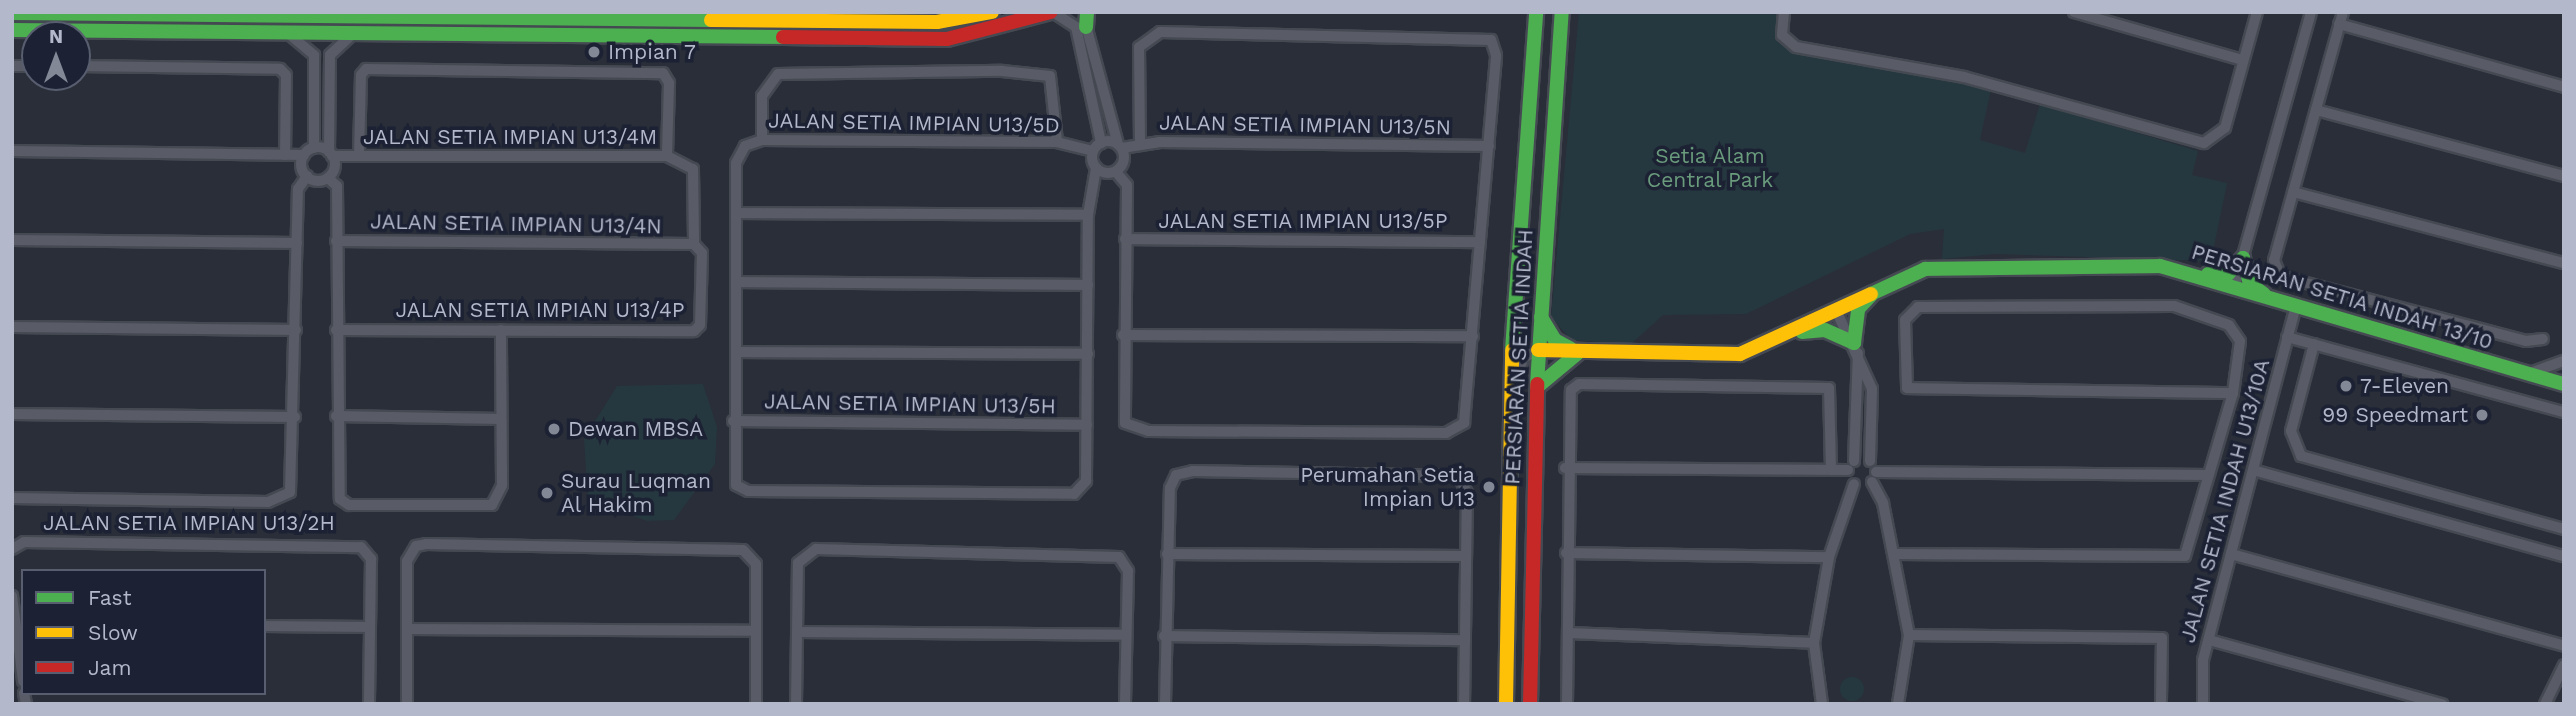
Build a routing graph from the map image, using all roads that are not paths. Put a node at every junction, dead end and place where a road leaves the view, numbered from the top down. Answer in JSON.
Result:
{"nodes":[{"id":1,"x":705,"y":12,"type":"edge"},
{"id":2,"x":773,"y":12,"type":"edge"},
{"id":3,"x":1052,"y":12,"type":"edge"},
{"id":4,"x":1536,"y":12,"type":"edge"},
{"id":5,"x":1562,"y":12,"type":"edge"},
{"id":6,"x":1784,"y":12,"type":"edge"},
{"id":7,"x":2074,"y":12,"type":"edge"},
{"id":8,"x":2257,"y":12,"type":"edge"},
{"id":9,"x":2311,"y":12,"type":"edge"},
{"id":10,"x":2343,"y":12,"type":"edge"},
{"id":11,"x":12,"y":13,"type":"edge"},
{"id":12,"x":991,"y":13,"type":"edge"},
{"id":13,"x":255,"y":14,"type":"edge"},
{"id":14,"x":276,"y":14,"type":"edge"},
{"id":15,"x":303,"y":14,"type":"edge"},
{"id":16,"x":655,"y":17,"type":"junction"},
{"id":17,"x":1085,"y":17,"type":"edge"},
{"id":18,"x":811,"y":20,"type":"junction"},
{"id":19,"x":827,"y":20,"type":"junction"},
{"id":20,"x":2339,"y":24,"type":"junction"},
{"id":21,"x":12,"y":30,"type":"edge"},
{"id":22,"x":284,"y":31,"type":"junction"},
{"id":23,"x":308,"y":32,"type":"junction"},
{"id":24,"x":356,"y":32,"type":"junction"},
{"id":25,"x":898,"y":40,"type":"junction"},
{"id":26,"x":2244,"y":60,"type":"junction"},
{"id":27,"x":91,"y":66,"type":"edge"},
{"id":28,"x":1090,"y":68,"type":"junction"},
{"id":29,"x":2564,"y":87,"type":"edge"},
{"id":30,"x":2316,"y":110,"type":"junction"},
{"id":31,"x":313,"y":119,"type":"junction"},
{"id":32,"x":328,"y":119,"type":"junction"},
{"id":33,"x":762,"y":140,"type":"junction"},
{"id":34,"x":1057,"y":142,"type":"junction"},
{"id":35,"x":1139,"y":142,"type":"junction"},
{"id":36,"x":1120,"y":146,"type":"junction"},
{"id":37,"x":1489,"y":146,"type":"junction"},
{"id":38,"x":1097,"y":147,"type":"junction"},
{"id":39,"x":12,"y":151,"type":"edge"},
{"id":40,"x":309,"y":152,"type":"junction"},
{"id":41,"x":331,"y":154,"type":"junction"},
{"id":42,"x":285,"y":155,"type":"junction"},
{"id":43,"x":359,"y":156,"type":"junction"},
{"id":44,"x":667,"y":156,"type":"junction"},
{"id":45,"x":1096,"y":168,"type":"junction"},
{"id":46,"x":1116,"y":172,"type":"junction"},
{"id":47,"x":307,"y":176,"type":"junction"},
{"id":48,"x":2564,"y":176,"type":"edge"},
{"id":49,"x":328,"y":178,"type":"junction"},
{"id":50,"x":2293,"y":192,"type":"junction"},
{"id":51,"x":736,"y":213,"type":"junction"},
{"id":52,"x":1088,"y":215,"type":"junction"},
{"id":53,"x":1125,"y":239,"type":"junction"},
{"id":54,"x":12,"y":240,"type":"edge"},
{"id":55,"x":336,"y":241,"type":"junction"},
{"id":56,"x":1480,"y":242,"type":"junction"},
{"id":57,"x":297,"y":243,"type":"junction"},
{"id":58,"x":694,"y":244,"type":"junction"},
{"id":59,"x":2242,"y":258,"type":"junction"},
{"id":60,"x":2564,"y":263,"type":"edge"},
{"id":61,"x":2189,"y":271,"type":"junction"},
{"id":62,"x":736,"y":282,"type":"junction"},
{"id":63,"x":1088,"y":285,"type":"junction"},
{"id":64,"x":1881,"y":285,"type":"junction"},
{"id":65,"x":2234,"y":288,"type":"junction"},
{"id":66,"x":2290,"y":308,"type":"junction"},
{"id":67,"x":1836,"y":310,"type":"junction"},
{"id":68,"x":1541,"y":317,"type":"junction"},
{"id":69,"x":12,"y":327,"type":"edge"},
{"id":70,"x":296,"y":330,"type":"junction"},
{"id":71,"x":336,"y":330,"type":"junction"},
{"id":72,"x":501,"y":330,"type":"junction"},
{"id":73,"x":1790,"y":334,"type":"junction"},
{"id":74,"x":1123,"y":335,"type":"junction"},
{"id":75,"x":1473,"y":336,"type":"junction"},
{"id":76,"x":2287,"y":337,"type":"junction"},
{"id":77,"x":2543,"y":340,"type":"dead end"},
{"id":78,"x":2314,"y":344,"type":"junction"},
{"id":79,"x":1856,"y":348,"type":"junction"},
{"id":80,"x":1538,"y":350,"type":"junction"},
{"id":81,"x":736,"y":352,"type":"junction"},
{"id":82,"x":1579,"y":352,"type":"junction"},
{"id":83,"x":1088,"y":354,"type":"junction"},
{"id":84,"x":2564,"y":361,"type":"edge"},
{"id":85,"x":2523,"y":373,"type":"junction"},
{"id":86,"x":2564,"y":384,"type":"edge"},
{"id":87,"x":1537,"y":387,"type":"junction"},
{"id":88,"x":2233,"y":393,"type":"junction"},
{"id":89,"x":2564,"y":412,"type":"edge"},
{"id":90,"x":12,"y":414,"type":"edge"},
{"id":91,"x":336,"y":416,"type":"junction"},
{"id":92,"x":295,"y":417,"type":"junction"},
{"id":93,"x":501,"y":419,"type":"junction"},
{"id":94,"x":733,"y":421,"type":"junction"},
{"id":95,"x":1087,"y":425,"type":"junction"},
{"id":96,"x":1508,"y":449,"type":"junction"},
{"id":97,"x":1870,"y":461,"type":"junction"},
{"id":98,"x":1851,"y":466,"type":"junction"},
{"id":99,"x":1565,"y":468,"type":"junction"},
{"id":100,"x":1831,"y":470,"type":"junction"},
{"id":101,"x":2253,"y":470,"type":"junction"},
{"id":102,"x":2208,"y":475,"type":"junction"},
{"id":103,"x":1874,"y":477,"type":"junction"},
{"id":104,"x":1854,"y":484,"type":"junction"},
{"id":105,"x":12,"y":498,"type":"edge"},
{"id":106,"x":2563,"y":530,"type":"edge"},
{"id":107,"x":12,"y":549,"type":"edge"},
{"id":108,"x":1566,"y":553,"type":"junction"},
{"id":109,"x":1167,"y":554,"type":"junction"},
{"id":110,"x":1895,"y":554,"type":"junction"},
{"id":111,"x":2231,"y":554,"type":"junction"},
{"id":112,"x":2564,"y":555,"type":"edge"},
{"id":113,"x":1466,"y":556,"type":"junction"},
{"id":114,"x":1829,"y":557,"type":"junction"},
{"id":115,"x":12,"y":596,"type":"edge"},
{"id":116,"x":19,"y":624,"type":"edge"},
{"id":117,"x":266,"y":626,"type":"edge"},
{"id":118,"x":370,"y":627,"type":"junction"},
{"id":119,"x":407,"y":629,"type":"junction"},
{"id":120,"x":755,"y":631,"type":"junction"},
{"id":121,"x":797,"y":632,"type":"junction"},
{"id":122,"x":1568,"y":633,"type":"junction"},
{"id":123,"x":1126,"y":635,"type":"junction"},
{"id":124,"x":1909,"y":635,"type":"junction"},
{"id":125,"x":1164,"y":636,"type":"junction"},
{"id":126,"x":1465,"y":639,"type":"junction"},
{"id":127,"x":2209,"y":639,"type":"junction"},
{"id":128,"x":1814,"y":643,"type":"junction"},
{"id":129,"x":2564,"y":646,"type":"edge"},
{"id":130,"x":21,"y":652,"type":"edge"},
{"id":131,"x":2564,"y":666,"type":"edge"},
{"id":132,"x":369,"y":704,"type":"edge"},
{"id":133,"x":407,"y":704,"type":"edge"},
{"id":134,"x":756,"y":704,"type":"edge"},
{"id":135,"x":796,"y":704,"type":"edge"},
{"id":136,"x":1125,"y":704,"type":"edge"},
{"id":137,"x":1165,"y":704,"type":"edge"},
{"id":138,"x":1464,"y":704,"type":"edge"},
{"id":139,"x":1506,"y":704,"type":"edge"},
{"id":140,"x":1530,"y":704,"type":"edge"},
{"id":141,"x":1566,"y":704,"type":"edge"},
{"id":142,"x":1822,"y":704,"type":"edge"},
{"id":143,"x":1898,"y":704,"type":"edge"},
{"id":144,"x":2161,"y":704,"type":"edge"},
{"id":145,"x":2203,"y":704,"type":"edge"},
{"id":146,"x":2442,"y":704,"type":"edge"},
{"id":147,"x":2545,"y":704,"type":"edge"}],
"edges":[{"from":1,"to":16,"type":"street"},
{"from":2,"to":18,"type":"street"},
{"from":3,"to":25,"type":"street"},
{"from":3,"to":28,"type":"street"},
{"from":4,"to":96,"type":"street","name":"PERSIARAN SETIA INDAH"},
{"from":5,"to":68,"type":"street","name":"PERSIARAN SETIA INDAH"},
{"from":6,"to":26,"type":"street"},
{"from":7,"to":26,"type":"street"},
{"from":8,"to":26,"type":"street"},
{"from":9,"to":59,"type":"street"},
{"from":10,"to":20,"type":"street"},
{"from":11,"to":13,"type":"street"},
{"from":12,"to":19,"type":"street"},
{"from":13,"to":14,"type":"street"},
{"from":14,"to":15,"type":"street"},
{"from":14,"to":23,"type":"street"},
{"from":15,"to":16,"type":"street"},
{"from":16,"to":18,"type":"street"},
{"from":17,"to":28,"type":"street"},
{"from":18,"to":19,"type":"street"},
{"from":19,"to":25,"type":"street"},
{"from":20,"to":29,"type":"street"},
{"from":20,"to":30,"type":"street"},
{"from":21,"to":22,"type":"street"},
{"from":22,"to":23,"type":"street"},
{"from":22,"to":31,"type":"street"},
{"from":23,"to":24,"type":"street"},
{"from":24,"to":25,"type":"street"},
{"from":24,"to":32,"type":"street"},
{"from":27,"to":42,"type":"street"},
{"from":28,"to":36,"type":"street"},
{"from":28,"to":38,"type":"street"},
{"from":30,"to":48,"type":"street"},
{"from":30,"to":50,"type":"street"},
{"from":31,"to":32,"type":"street"},
{"from":31,"to":40,"type":"street"},
{"from":32,"to":41,"type":"street"},
{"from":33,"to":34,"type":"street","name":"JALAN SETIA IMPIAN U13/5D"},
{"from":33,"to":34,"type":"street"},
{"from":33,"to":51,"type":"street","name":"JALAN SETIA IMPIAN U13/5D"},
{"from":34,"to":38,"type":"street","name":"JALAN SETIA IMPIAN U13/5D"},
{"from":35,"to":36,"type":"street","name":"JALAN SETIA IMPIAN U13/5N"},
{"from":35,"to":37,"type":"street","name":"JALAN SETIA IMPIAN U13/5N"},
{"from":35,"to":37,"type":"street"},
{"from":36,"to":38,"type":"street","name":"JALAN SETIA IMPIAN U13/5D"},
{"from":36,"to":46,"type":"street"},
{"from":37,"to":56,"type":"street"},
{"from":38,"to":45,"type":"street"},
{"from":39,"to":42,"type":"street","name":"JALAN SETIA IMPIAN U13/4M"},
{"from":40,"to":41,"type":"street","name":"JALAN SETIA IMPIAN U13/4M"},
{"from":40,"to":42,"type":"street","name":"JALAN SETIA IMPIAN U13/4M"},
{"from":40,"to":47,"type":"street"},
{"from":41,"to":43,"type":"street","name":"JALAN SETIA IMPIAN U13/4M"},
{"from":41,"to":49,"type":"street"},
{"from":43,"to":44,"type":"street","name":"JALAN SETIA IMPIAN U13/4M"},
{"from":43,"to":44,"type":"street"},
{"from":44,"to":58,"type":"street","name":"JALAN SETIA IMPIAN U13/4M"},
{"from":45,"to":46,"type":"street"},
{"from":45,"to":52,"type":"street"},
{"from":46,"to":53,"type":"street"},
{"from":47,"to":49,"type":"street"},
{"from":47,"to":57,"type":"street"},
{"from":49,"to":55,"type":"street"},
{"from":50,"to":60,"type":"street"},
{"from":50,"to":77,"type":"street"},
{"from":51,"to":52,"type":"street"},
{"from":51,"to":62,"type":"street"},
{"from":52,"to":63,"type":"street"},
{"from":53,"to":56,"type":"street","name":"JALAN SETIA IMPIAN U13/5P"},
{"from":53,"to":74,"type":"street"},
{"from":54,"to":57,"type":"street"},
{"from":55,"to":58,"type":"street","name":"JALAN SETIA IMPIAN U13/4N"},
{"from":55,"to":71,"type":"street"},
{"from":56,"to":75,"type":"street"},
{"from":57,"to":70,"type":"street"},
{"from":58,"to":72,"type":"street","name":"JALAN SETIA IMPIAN U13/4P"},
{"from":59,"to":61,"type":"street"},
{"from":59,"to":65,"type":"street"},
{"from":59,"to":66,"type":"street"},
{"from":61,"to":64,"type":"street","name":"PERSIARAN SETIA INDAH 13/10"},
{"from":61,"to":65,"type":"street","name":"PERSIARAN SETIA INDAH 13/10"},
{"from":62,"to":63,"type":"street"},
{"from":62,"to":81,"type":"street"},
{"from":63,"to":83,"type":"street"},
{"from":64,"to":67,"type":"street","name":"PERSIARAN SETIA INDAH 13/10"},
{"from":64,"to":79,"type":"street"},
{"from":65,"to":66,"type":"street","name":"PERSIARAN SETIA INDAH 13/10"},
{"from":66,"to":76,"type":"street","name":"JALAN SETIA INDAH U13/10A"},
{"from":66,"to":85,"type":"street","name":"PERSIARAN SETIA INDAH 13/10"},
{"from":67,"to":73,"type":"street","name":"PERSIARAN SETIA INDAH 13/10"},
{"from":67,"to":79,"type":"street"},
{"from":68,"to":80,"type":"street","name":"PERSIARAN SETIA INDAH"},
{"from":68,"to":82,"type":"street"},
{"from":69,"to":70,"type":"street"},
{"from":70,"to":92,"type":"street"},
{"from":71,"to":72,"type":"street","name":"JALAN SETIA IMPIAN U13/4P"},
{"from":71,"to":91,"type":"street"},
{"from":72,"to":93,"type":"street"},
{"from":73,"to":79,"type":"street"},
{"from":73,"to":82,"type":"street","name":"PERSIARAN SETIA INDAH 13/10"},
{"from":74,"to":75,"type":"street"},
{"from":74,"to":75,"type":"street"},
{"from":76,"to":78,"type":"street"},
{"from":76,"to":101,"type":"street","name":"JALAN SETIA INDAH U13/10A"},
{"from":78,"to":89,"type":"street"},
{"from":78,"to":106,"type":"street"},
{"from":79,"to":97,"type":"street"},
{"from":79,"to":98,"type":"street"},
{"from":80,"to":82,"type":"street","name":"PERSIARAN SETIA INDAH 13/10"},
{"from":80,"to":87,"type":"street","name":"PERSIARAN SETIA INDAH"},
{"from":80,"to":96,"type":"street"},
{"from":81,"to":83,"type":"street"},
{"from":81,"to":94,"type":"street"},
{"from":82,"to":87,"type":"street"},
{"from":83,"to":95,"type":"street"},
{"from":84,"to":85,"type":"street"},
{"from":85,"to":86,"type":"street","name":"PERSIARAN SETIA INDAH 13/10"},
{"from":87,"to":140,"type":"street","name":"PERSIARAN SETIA INDAH"},
{"from":88,"to":88,"type":"street"},
{"from":88,"to":102,"type":"street"},
{"from":90,"to":92,"type":"street"},
{"from":91,"to":93,"type":"street"},
{"from":91,"to":93,"type":"street"},
{"from":92,"to":105,"type":"street"},
{"from":94,"to":95,"type":"street","name":"JALAN SETIA IMPIAN U13/5H"},
{"from":94,"to":95,"type":"street"},
{"from":96,"to":139,"type":"street","name":"PERSIARAN SETIA INDAH"},
{"from":97,"to":98,"type":"street"},
{"from":97,"to":103,"type":"street"},
{"from":98,"to":100,"type":"street"},
{"from":98,"to":104,"type":"street"},
{"from":99,"to":100,"type":"street"},
{"from":99,"to":100,"type":"street"},
{"from":99,"to":108,"type":"street"},
{"from":101,"to":111,"type":"street","name":"JALAN SETIA INDAH U13/10A"},
{"from":101,"to":112,"type":"street"},
{"from":102,"to":103,"type":"street"},
{"from":102,"to":110,"type":"street"},
{"from":103,"to":104,"type":"street"},
{"from":103,"to":110,"type":"street"},
{"from":104,"to":114,"type":"street"},
{"from":107,"to":118,"type":"street","name":"JALAN SETIA IMPIAN U13/2H"},
{"from":108,"to":114,"type":"street"},
{"from":108,"to":122,"type":"street"},
{"from":109,"to":113,"type":"street"},
{"from":109,"to":113,"type":"street"},
{"from":109,"to":125,"type":"street"},
{"from":110,"to":124,"type":"street"},
{"from":111,"to":127,"type":"street","name":"JALAN SETIA INDAH U13/10A"},
{"from":111,"to":129,"type":"street"},
{"from":113,"to":126,"type":"street"},
{"from":114,"to":128,"type":"street"},
{"from":115,"to":116,"type":"street"},
{"from":116,"to":130,"type":"street"},
{"from":117,"to":118,"type":"street"},
{"from":118,"to":132,"type":"street"},
{"from":119,"to":120,"type":"street"},
{"from":119,"to":120,"type":"street"},
{"from":119,"to":133,"type":"street"},
{"from":120,"to":134,"type":"street"},
{"from":121,"to":123,"type":"street"},
{"from":121,"to":123,"type":"street"},
{"from":121,"to":135,"type":"street"},
{"from":122,"to":128,"type":"street"},
{"from":122,"to":141,"type":"street"},
{"from":123,"to":136,"type":"street"},
{"from":124,"to":143,"type":"street"},
{"from":124,"to":144,"type":"street"},
{"from":125,"to":126,"type":"street"},
{"from":125,"to":137,"type":"street"},
{"from":126,"to":138,"type":"street"},
{"from":127,"to":145,"type":"street","name":"JALAN SETIA INDAH U13/10A"},
{"from":127,"to":146,"type":"street"},
{"from":128,"to":142,"type":"street"},
{"from":131,"to":147,"type":"street"}]}
